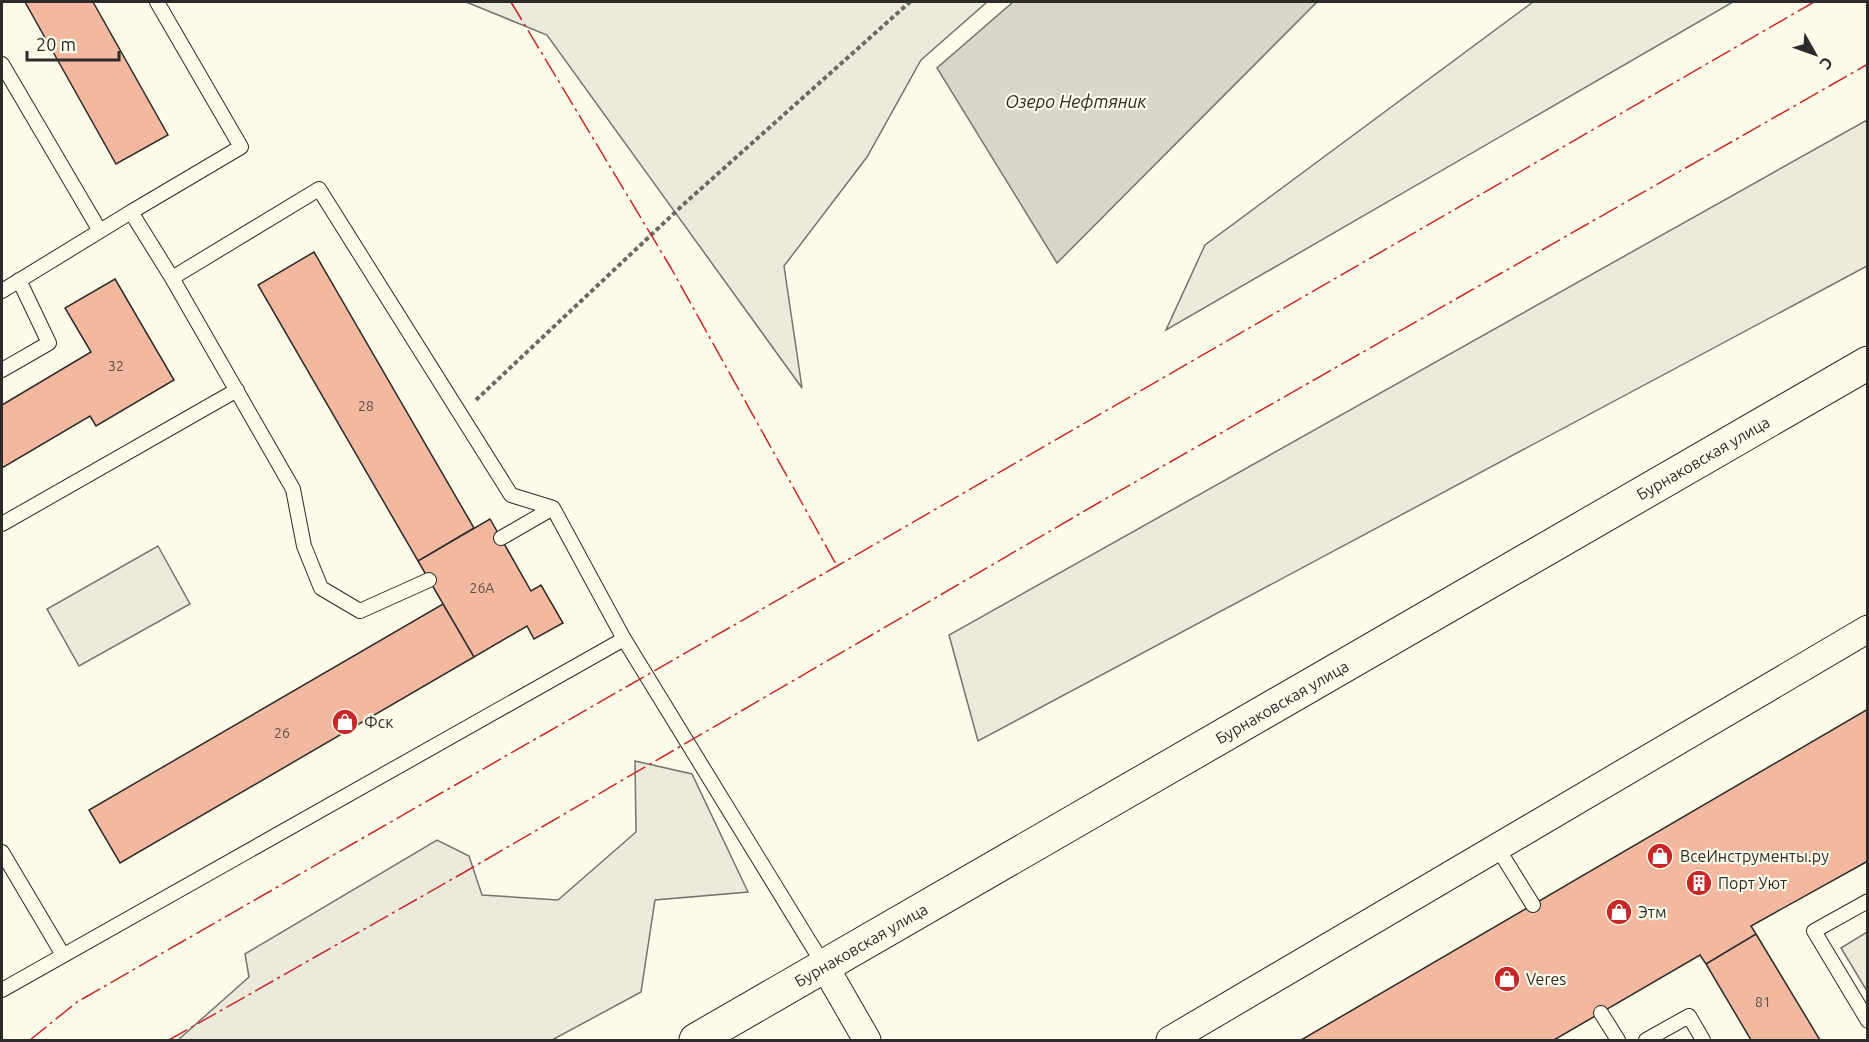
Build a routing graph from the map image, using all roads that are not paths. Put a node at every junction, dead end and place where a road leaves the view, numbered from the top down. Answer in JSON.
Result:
{"nodes":[{"id":1,"x":157,"y":2,"type":"edge"},
{"id":2,"x":2,"y":64,"type":"edge"},
{"id":3,"x":131,"y":212,"type":"junction"},
{"id":4,"x":100,"y":231,"type":"junction"},
{"id":5,"x":172,"y":278,"type":"junction"},
{"id":6,"x":19,"y":280,"type":"junction"},
{"id":7,"x":2,"y":291,"type":"edge"},
{"id":8,"x":1868,"y":363,"type":"edge"},
{"id":9,"x":2,"y":370,"type":"edge"},
{"id":10,"x":237,"y":390,"type":"junction"},
{"id":11,"x":553,"y":508,"type":"junction"},
{"id":12,"x":2,"y":524,"type":"edge"},
{"id":13,"x":501,"y":538,"type":"dead end"},
{"id":14,"x":429,"y":580,"type":"dead end"},
{"id":15,"x":1868,"y":629,"type":"edge"},
{"id":16,"x":624,"y":639,"type":"junction"},
{"id":17,"x":1497,"y":847,"type":"junction"},
{"id":18,"x":2,"y":852,"type":"edge"},
{"id":19,"x":1868,"y":901,"type":"edge"},
{"id":20,"x":1533,"y":905,"type":"dead end"},
{"id":21,"x":63,"y":955,"type":"junction"},
{"id":22,"x":825,"y":967,"type":"junction"},
{"id":23,"x":2,"y":990,"type":"edge"},
{"id":24,"x":1601,"y":1013,"type":"dead end"},
{"id":25,"x":1868,"y":1021,"type":"edge"},
{"id":26,"x":696,"y":1041,"type":"edge"},
{"id":27,"x":867,"y":1041,"type":"edge"},
{"id":28,"x":1170,"y":1041,"type":"edge"},
{"id":29,"x":1618,"y":1041,"type":"edge"},
{"id":30,"x":1646,"y":1041,"type":"edge"},
{"id":31,"x":1703,"y":1041,"type":"edge"}],
"edges":[{"from":1,"to":3,"type":"lane"},
{"from":2,"to":4,"type":"lane"},
{"from":3,"to":4,"type":"lane"},
{"from":3,"to":5,"type":"lane"},
{"from":4,"to":6,"type":"lane"},
{"from":5,"to":10,"type":"lane"},
{"from":5,"to":11,"type":"lane"},
{"from":6,"to":7,"type":"lane"},
{"from":6,"to":9,"type":"lane"},
{"from":8,"to":22,"type":"main road","name":"Бурнаковская улица"},
{"from":10,"to":12,"type":"lane"},
{"from":10,"to":14,"type":"lane"},
{"from":11,"to":13,"type":"lane"},
{"from":11,"to":16,"type":"lane"},
{"from":15,"to":17,"type":"street"},
{"from":16,"to":21,"type":"lane"},
{"from":16,"to":22,"type":"lane"},
{"from":17,"to":20,"type":"lane"},
{"from":17,"to":28,"type":"street"},
{"from":18,"to":21,"type":"lane"},
{"from":19,"to":25,"type":"lane"},
{"from":21,"to":23,"type":"lane"},
{"from":22,"to":26,"type":"main road","name":"Бурнаковская улица"},
{"from":22,"to":27,"type":"street"},
{"from":24,"to":29,"type":"lane"},
{"from":30,"to":31,"type":"lane"}]}
